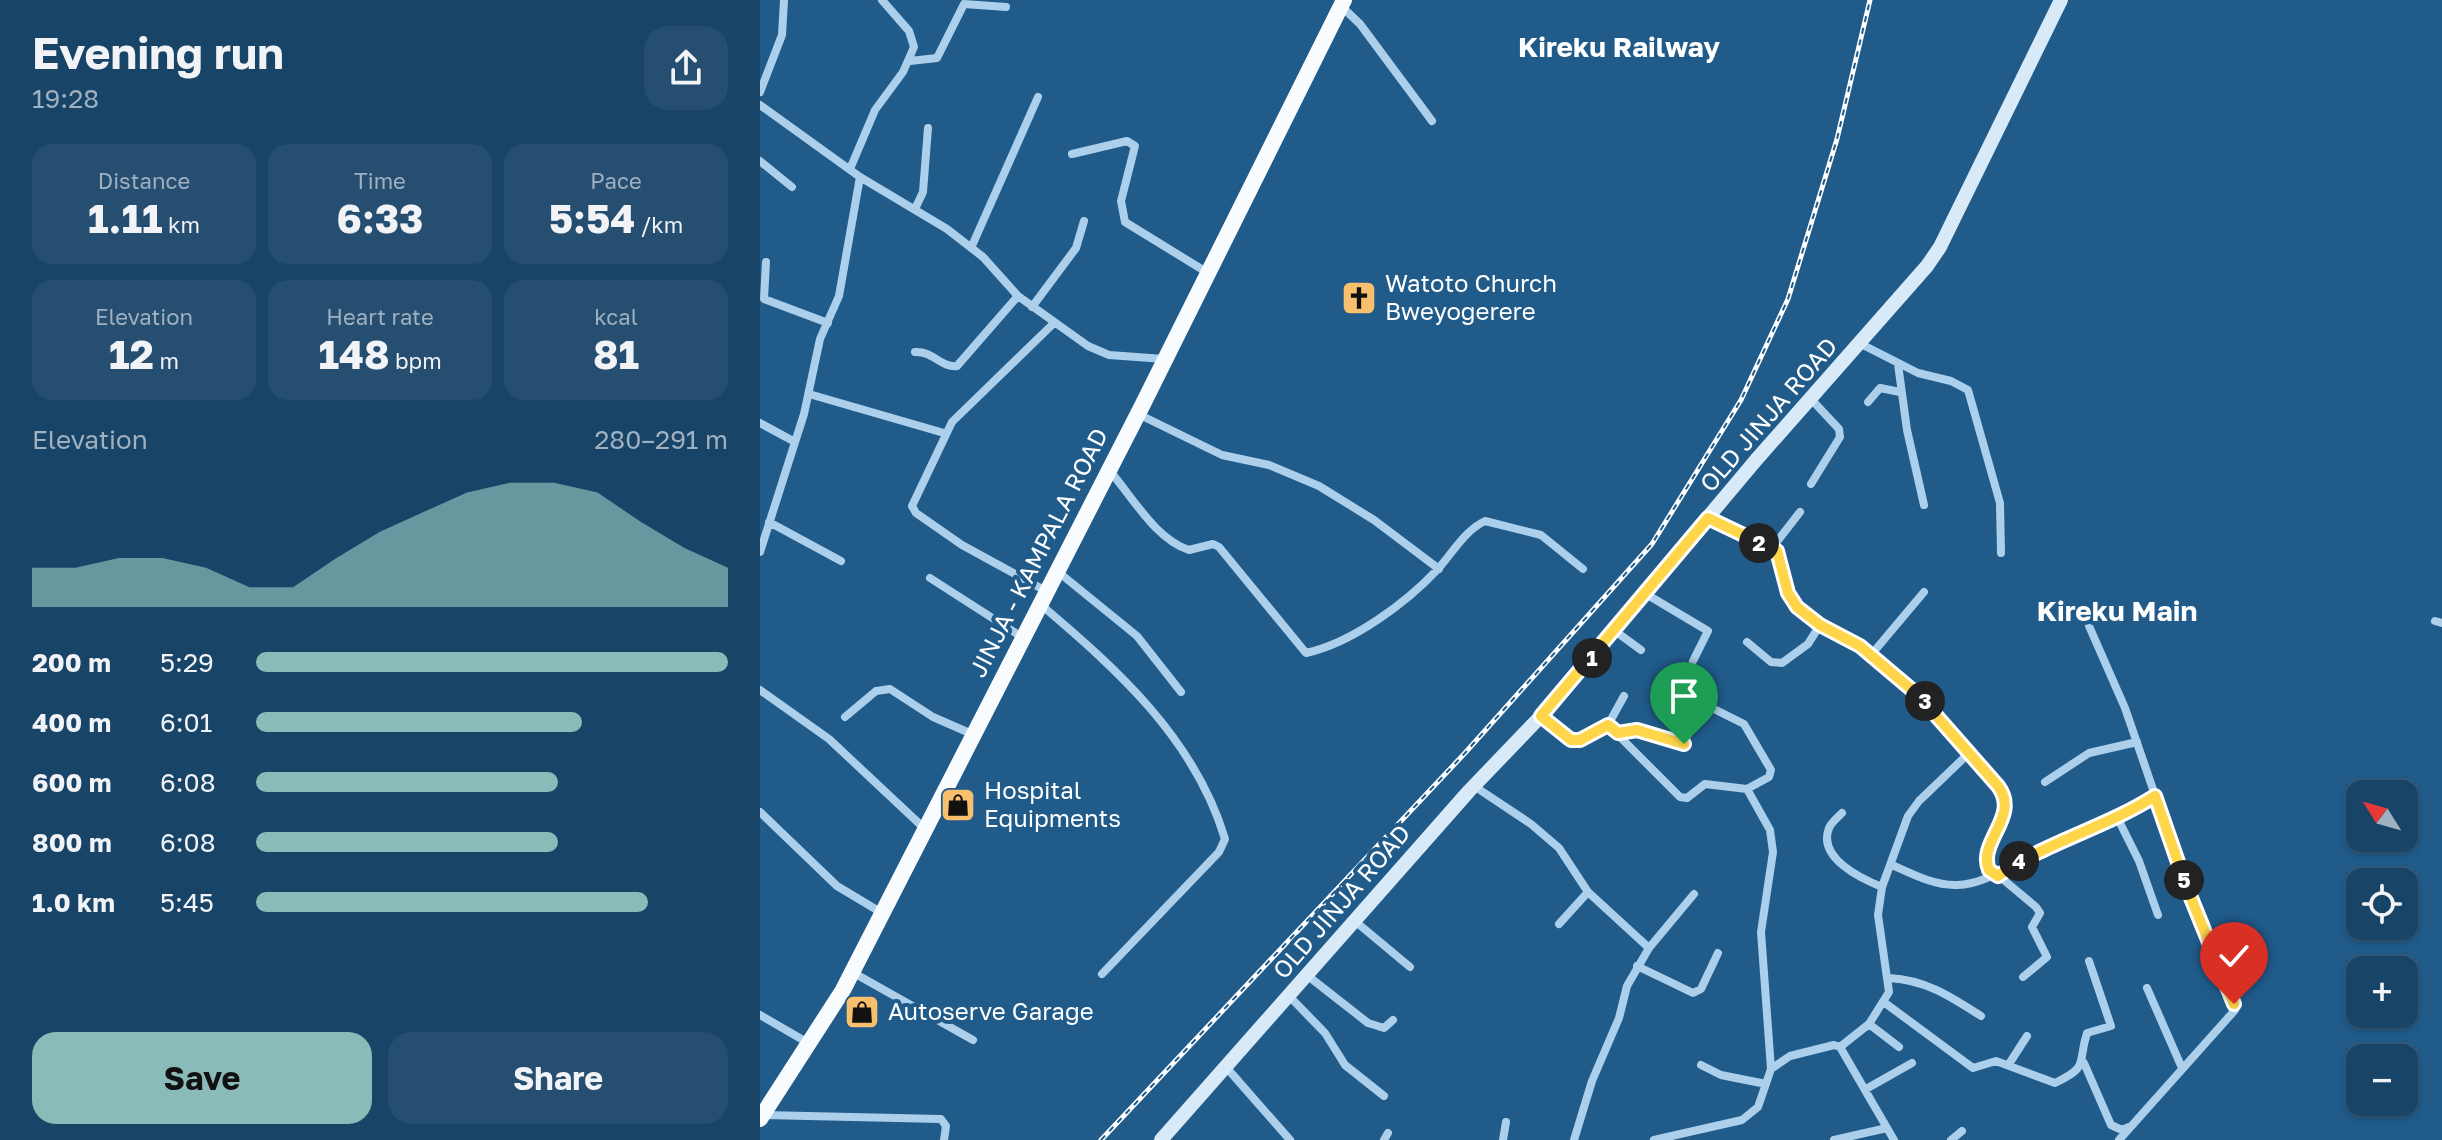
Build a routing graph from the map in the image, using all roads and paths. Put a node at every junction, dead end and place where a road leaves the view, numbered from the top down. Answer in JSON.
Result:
{"nodes":[{"id":1,"x":784,"y":0,"type":"edge"},
{"id":2,"x":882,"y":0,"type":"edge"},
{"id":3,"x":2061,"y":0,"type":"edge"},
{"id":4,"x":1343,"y":3,"type":"edge"},
{"id":5,"x":1006,"y":7,"type":"dead end"},
{"id":6,"x":910,"y":61,"type":"junction"},
{"id":7,"x":760,"y":92,"type":"edge"},
{"id":8,"x":1038,"y":97,"type":"dead end"},
{"id":9,"x":760,"y":105,"type":"edge"},
{"id":10,"x":1432,"y":121,"type":"dead end"},
{"id":11,"x":928,"y":128,"type":"dead end"},
{"id":12,"x":1072,"y":154,"type":"dead end"},
{"id":13,"x":760,"y":161,"type":"edge"},
{"id":14,"x":850,"y":169,"type":"junction"},
{"id":15,"x":860,"y":177,"type":"junction"},
{"id":16,"x":792,"y":187,"type":"dead end"},
{"id":17,"x":915,"y":209,"type":"junction"},
{"id":18,"x":1084,"y":221,"type":"dead end"},
{"id":19,"x":971,"y":248,"type":"junction"},
{"id":20,"x":766,"y":262,"type":"dead end"},
{"id":21,"x":1208,"y":273,"type":"junction"},
{"id":22,"x":1018,"y":296,"type":"junction"},
{"id":23,"x":1032,"y":307,"type":"junction"},
{"id":24,"x":828,"y":323,"type":"junction"},
{"id":25,"x":1054,"y":323,"type":"junction"},
{"id":26,"x":1861,"y":344,"type":"junction"},
{"id":27,"x":915,"y":352,"type":"dead end"},
{"id":28,"x":1164,"y":359,"type":"junction"},
{"id":29,"x":1898,"y":364,"type":"junction"},
{"id":30,"x":1900,"y":392,"type":"junction"},
{"id":31,"x":809,"y":394,"type":"junction"},
{"id":32,"x":1810,"y":398,"type":"junction"},
{"id":33,"x":1868,"y":402,"type":"dead end"},
{"id":34,"x":1138,"y":414,"type":"junction"},
{"id":35,"x":760,"y":423,"type":"edge"},
{"id":36,"x":944,"y":433,"type":"junction"},
{"id":37,"x":795,"y":442,"type":"junction"},
{"id":38,"x":1109,"y":470,"type":"junction"},
{"id":39,"x":1811,"y":484,"type":"dead end"},
{"id":40,"x":1924,"y":505,"type":"dead end"},
{"id":41,"x":1800,"y":512,"type":"dead end"},
{"id":42,"x":1708,"y":518,"type":"junction"},
{"id":43,"x":769,"y":522,"type":"junction"},
{"id":44,"x":1772,"y":548,"type":"junction"},
{"id":45,"x":760,"y":552,"type":"edge"},
{"id":46,"x":2001,"y":553,"type":"dead end"},
{"id":47,"x":841,"y":561,"type":"dead end"},
{"id":48,"x":1439,"y":569,"type":"junction"},
{"id":49,"x":1583,"y":569,"type":"dead end"},
{"id":50,"x":1057,"y":571,"type":"junction"},
{"id":51,"x":930,"y":578,"type":"dead end"},
{"id":52,"x":1924,"y":592,"type":"dead end"},
{"id":53,"x":1646,"y":594,"type":"junction"},
{"id":54,"x":1043,"y":597,"type":"junction"},
{"id":55,"x":1820,"y":625,"type":"junction"},
{"id":56,"x":2089,"y":626,"type":"dead end"},
{"id":57,"x":1615,"y":631,"type":"junction"},
{"id":58,"x":1022,"y":637,"type":"junction"},
{"id":59,"x":1747,"y":642,"type":"dead end"},
{"id":60,"x":1641,"y":650,"type":"dead end"},
{"id":61,"x":1871,"y":655,"type":"junction"},
{"id":62,"x":1693,"y":661,"type":"dead end"},
{"id":63,"x":760,"y":690,"type":"edge"},
{"id":64,"x":1181,"y":692,"type":"dead end"},
{"id":65,"x":1624,"y":696,"type":"dead end"},
{"id":66,"x":1700,"y":704,"type":"dead end"},
{"id":67,"x":1712,"y":708,"type":"dead end"},
{"id":68,"x":1541,"y":716,"type":"junction"},
{"id":69,"x":845,"y":717,"type":"dead end"},
{"id":70,"x":1608,"y":725,"type":"junction"},
{"id":71,"x":1618,"y":733,"type":"junction"},
{"id":72,"x":972,"y":734,"type":"junction"},
{"id":73,"x":2137,"y":742,"type":"junction"},
{"id":74,"x":1968,"y":754,"type":"junction"},
{"id":75,"x":2045,"y":782,"type":"dead end"},
{"id":76,"x":1474,"y":786,"type":"junction"},
{"id":77,"x":1747,"y":789,"type":"junction"},
{"id":78,"x":2155,"y":796,"type":"junction"},
{"id":79,"x":760,"y":812,"type":"edge"},
{"id":80,"x":1842,"y":813,"type":"dead end"},
{"id":81,"x":2118,"y":819,"type":"junction"},
{"id":82,"x":925,"y":829,"type":"junction"},
{"id":83,"x":1892,"y":865,"type":"junction"},
{"id":84,"x":1998,"y":876,"type":"junction"},
{"id":85,"x":1882,"y":887,"type":"junction"},
{"id":86,"x":1588,"y":892,"type":"junction"},
{"id":87,"x":1694,"y":894,"type":"dead end"},
{"id":88,"x":883,"y":913,"type":"junction"},
{"id":89,"x":2158,"y":915,"type":"dead end"},
{"id":90,"x":1356,"y":922,"type":"junction"},
{"id":91,"x":1559,"y":924,"type":"dead end"},
{"id":92,"x":1649,"y":948,"type":"junction"},
{"id":93,"x":1718,"y":953,"type":"dead end"},
{"id":94,"x":2089,"y":961,"type":"dead end"},
{"id":95,"x":1637,"y":966,"type":"junction"},
{"id":96,"x":1410,"y":967,"type":"dead end"},
{"id":97,"x":852,"y":972,"type":"junction"},
{"id":98,"x":1102,"y":974,"type":"dead end"},
{"id":99,"x":1308,"y":976,"type":"junction"},
{"id":100,"x":2023,"y":977,"type":"dead end"},
{"id":101,"x":1889,"y":978,"type":"junction"},
{"id":102,"x":2147,"y":988,"type":"dead end"},
{"id":103,"x":1289,"y":996,"type":"junction"},
{"id":104,"x":1885,"y":1003,"type":"junction"},
{"id":105,"x":760,"y":1015,"type":"edge"},
{"id":106,"x":1981,"y":1016,"type":"dead end"},
{"id":107,"x":1393,"y":1020,"type":"dead end"},
{"id":108,"x":1869,"y":1024,"type":"junction"},
{"id":109,"x":2027,"y":1036,"type":"dead end"},
{"id":110,"x":973,"y":1040,"type":"dead end"},
{"id":111,"x":811,"y":1045,"type":"junction"},
{"id":112,"x":1840,"y":1047,"type":"junction"},
{"id":113,"x":1899,"y":1047,"type":"dead end"},
{"id":114,"x":1912,"y":1063,"type":"dead end"},
{"id":115,"x":2084,"y":1063,"type":"junction"},
{"id":116,"x":2009,"y":1064,"type":"junction"},
{"id":117,"x":1701,"y":1065,"type":"dead end"},
{"id":118,"x":1226,"y":1067,"type":"junction"},
{"id":119,"x":2182,"y":1068,"type":"junction"},
{"id":120,"x":1771,"y":1069,"type":"junction"},
{"id":121,"x":1766,"y":1084,"type":"junction"},
{"id":122,"x":1866,"y":1089,"type":"junction"},
{"id":123,"x":1384,"y":1096,"type":"dead end"},
{"id":124,"x":761,"y":1117,"type":"edge"},
{"id":125,"x":1506,"y":1122,"type":"dead end"},
{"id":126,"x":2130,"y":1127,"type":"junction"},
{"id":127,"x":1887,"y":1128,"type":"junction"},
{"id":128,"x":1962,"y":1131,"type":"dead end"},
{"id":129,"x":944,"y":1140,"type":"edge"},
{"id":130,"x":1161,"y":1140,"type":"edge"},
{"id":131,"x":1290,"y":1140,"type":"edge"},
{"id":132,"x":1503,"y":1140,"type":"edge"},
{"id":133,"x":1574,"y":1140,"type":"edge"},
{"id":134,"x":1654,"y":1140,"type":"edge"},
{"id":135,"x":1834,"y":1140,"type":"edge"},
{"id":136,"x":1894,"y":1140,"type":"edge"},
{"id":137,"x":1951,"y":1140,"type":"edge"},
{"id":138,"x":2119,"y":1140,"type":"edge"}],
"edges":[{"from":1,"to":7,"type":"street"},
{"from":2,"to":6,"type":"street"},
{"from":3,"to":26,"type":"main road","name":"OLD JINJA ROAD"},
{"from":4,"to":10,"type":"street"},
{"from":4,"to":21,"type":"highway","name":"JINJA - KAMPALA ROAD"},
{"from":5,"to":6,"type":"street"},
{"from":6,"to":14,"type":"street"},
{"from":8,"to":19,"type":"street"},
{"from":9,"to":14,"type":"street"},
{"from":11,"to":17,"type":"street"},
{"from":12,"to":21,"type":"street"},
{"from":13,"to":16,"type":"street"},
{"from":14,"to":15,"type":"street"},
{"from":15,"to":17,"type":"street"},
{"from":15,"to":24,"type":"street"},
{"from":17,"to":19,"type":"street"},
{"from":18,"to":23,"type":"street"},
{"from":19,"to":22,"type":"street"},
{"from":20,"to":24,"type":"street"},
{"from":21,"to":28,"type":"highway","name":"JINJA - KAMPALA ROAD"},
{"from":22,"to":23,"type":"street"},
{"from":22,"to":27,"type":"street"},
{"from":23,"to":25,"type":"street"},
{"from":24,"to":31,"type":"street"},
{"from":25,"to":28,"type":"street"},
{"from":25,"to":36,"type":"street"},
{"from":26,"to":29,"type":"street"},
{"from":26,"to":32,"type":"main road","name":"OLD JINJA ROAD"},
{"from":28,"to":34,"type":"highway","name":"JINJA - KAMPALA ROAD"},
{"from":29,"to":30,"type":"street"},
{"from":29,"to":46,"type":"street"},
{"from":30,"to":33,"type":"street"},
{"from":30,"to":40,"type":"street"},
{"from":31,"to":36,"type":"street"},
{"from":31,"to":37,"type":"street"},
{"from":32,"to":39,"type":"street"},
{"from":32,"to":42,"type":"main road","name":"OLD JINJA ROAD"},
{"from":34,"to":38,"type":"highway","name":"JINJA - KAMPALA ROAD"},
{"from":34,"to":48,"type":"street"},
{"from":35,"to":37,"type":"street"},
{"from":36,"to":54,"type":"street"},
{"from":37,"to":43,"type":"street"},
{"from":38,"to":48,"type":"street"},
{"from":38,"to":50,"type":"highway","name":"JINJA - KAMPALA ROAD"},
{"from":41,"to":44,"type":"street"},
{"from":42,"to":44,"type":"street"},
{"from":42,"to":53,"type":"main road","name":"OLD JINJA ROAD"},
{"from":43,"to":45,"type":"street"},
{"from":43,"to":47,"type":"street"},
{"from":44,"to":55,"type":"street"},
{"from":48,"to":49,"type":"street"},
{"from":50,"to":54,"type":"highway","name":"JINJA - KAMPALA ROAD"},
{"from":50,"to":64,"type":"street"},
{"from":51,"to":58,"type":"street"},
{"from":52,"to":61,"type":"street"},
{"from":53,"to":57,"type":"main road","name":"OLD JINJA ROAD"},
{"from":53,"to":62,"type":"street"},
{"from":54,"to":58,"type":"highway","name":"JINJA - KAMPALA ROAD"},
{"from":54,"to":98,"type":"street"},
{"from":55,"to":59,"type":"street"},
{"from":55,"to":61,"type":"street"},
{"from":56,"to":73,"type":"street"},
{"from":57,"to":60,"type":"street"},
{"from":57,"to":68,"type":"main road","name":"OLD JINJA ROAD"},
{"from":58,"to":72,"type":"highway","name":"JINJA - KAMPALA ROAD"},
{"from":61,"to":74,"type":"street"},
{"from":63,"to":82,"type":"street"},
{"from":65,"to":70,"type":"street"},
{"from":66,"to":71,"type":"street"},
{"from":67,"to":77,"type":"street"},
{"from":68,"to":70,"type":"street"},
{"from":68,"to":76,"type":"main road","name":"OLD JINJA ROAD"},
{"from":69,"to":72,"type":"street"},
{"from":70,"to":71,"type":"street"},
{"from":71,"to":77,"type":"street"},
{"from":72,"to":82,"type":"highway","name":"JINJA - KAMPALA ROAD"},
{"from":73,"to":75,"type":"street"},
{"from":73,"to":78,"type":"street"},
{"from":74,"to":83,"type":"street"},
{"from":74,"to":84,"type":"street"},
{"from":76,"to":86,"type":"street"},
{"from":76,"to":90,"type":"main road","name":"OLD JINJA ROAD"},
{"from":77,"to":120,"type":"street"},
{"from":78,"to":81,"type":"street"},
{"from":78,"to":119,"type":"street"},
{"from":79,"to":88,"type":"street"},
{"from":80,"to":85,"type":"street"},
{"from":81,"to":84,"type":"street"},
{"from":81,"to":89,"type":"street"},
{"from":82,"to":88,"type":"highway","name":"JINJA - KAMPALA ROAD"},
{"from":83,"to":84,"type":"street"},
{"from":83,"to":85,"type":"street"},
{"from":84,"to":100,"type":"street"},
{"from":85,"to":101,"type":"street"},
{"from":86,"to":91,"type":"street"},
{"from":86,"to":92,"type":"street"},
{"from":87,"to":92,"type":"street"},
{"from":88,"to":97,"type":"highway","name":"JINJA - KAMPALA ROAD"},
{"from":90,"to":96,"type":"street"},
{"from":90,"to":99,"type":"main road","name":"OLD JINJA ROAD"},
{"from":92,"to":95,"type":"street"},
{"from":93,"to":95,"type":"street"},
{"from":94,"to":115,"type":"street"},
{"from":95,"to":133,"type":"street"},
{"from":97,"to":110,"type":"street"},
{"from":97,"to":111,"type":"highway","name":"JINJA - KAMPALA ROAD"},
{"from":99,"to":103,"type":"main road","name":"OLD JINJA ROAD"},
{"from":99,"to":107,"type":"street"},
{"from":101,"to":104,"type":"street"},
{"from":101,"to":106,"type":"street"},
{"from":102,"to":119,"type":"street"},
{"from":103,"to":118,"type":"main road","name":"OLD JINJA ROAD"},
{"from":103,"to":123,"type":"street"},
{"from":104,"to":108,"type":"street"},
{"from":104,"to":116,"type":"street"},
{"from":105,"to":111,"type":"street"},
{"from":108,"to":112,"type":"street"},
{"from":108,"to":113,"type":"street"},
{"from":109,"to":116,"type":"street"},
{"from":111,"to":124,"type":"highway","name":"JINJA - KAMPALA ROAD"},
{"from":112,"to":120,"type":"street"},
{"from":112,"to":122,"type":"street"},
{"from":114,"to":122,"type":"street"},
{"from":115,"to":116,"type":"street"},
{"from":115,"to":126,"type":"street"},
{"from":117,"to":121,"type":"street"},
{"from":118,"to":130,"type":"main road","name":"OLD JINJA ROAD"},
{"from":118,"to":131,"type":"street"},
{"from":119,"to":126,"type":"street"},
{"from":120,"to":121,"type":"street"},
{"from":121,"to":134,"type":"street"},
{"from":122,"to":127,"type":"street"},
{"from":124,"to":129,"type":"street"},
{"from":125,"to":132,"type":"street"},
{"from":126,"to":138,"type":"street"},
{"from":127,"to":135,"type":"street"},
{"from":127,"to":136,"type":"street"},
{"from":128,"to":137,"type":"street"}]}
